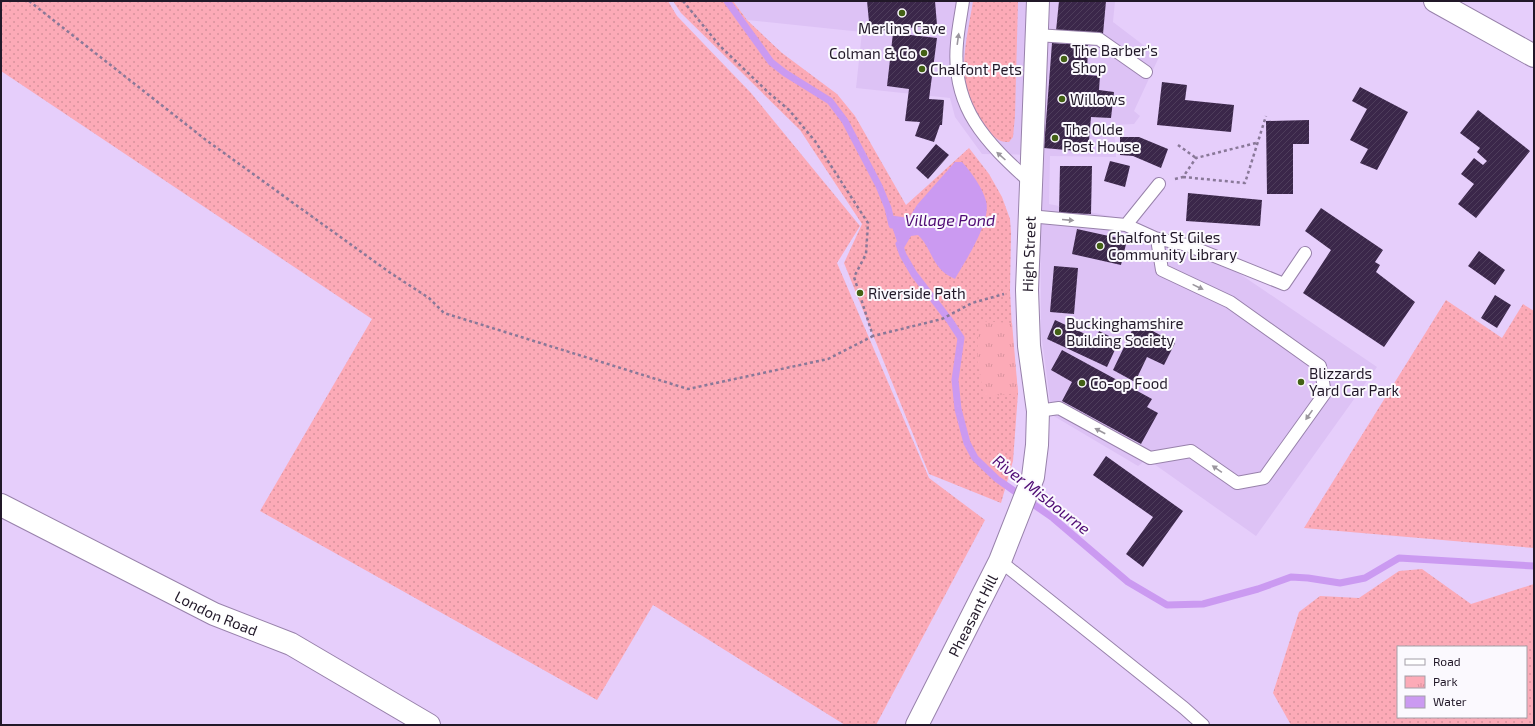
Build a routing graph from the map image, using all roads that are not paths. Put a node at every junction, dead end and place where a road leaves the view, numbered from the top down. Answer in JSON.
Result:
{"nodes":[{"id":1,"x":964,"y":1,"type":"edge"},
{"id":2,"x":1038,"y":1,"type":"edge"},
{"id":3,"x":1435,"y":1,"type":"edge"},
{"id":4,"x":1036,"y":35,"type":"junction"},
{"id":5,"x":1534,"y":56,"type":"edge"},
{"id":6,"x":1146,"y":72,"type":"dead end"},
{"id":7,"x":1030,"y":182,"type":"junction"},
{"id":8,"x":1159,"y":184,"type":"road end"},
{"id":9,"x":1029,"y":216,"type":"junction"},
{"id":10,"x":1126,"y":225,"type":"junction"},
{"id":11,"x":1155,"y":238,"type":"junction"},
{"id":12,"x":1305,"y":253,"type":"dead end"},
{"id":13,"x":1038,"y":411,"type":"junction"},
{"id":14,"x":1023,"y":504,"type":"joint"},
{"id":15,"x":1,"y":505,"type":"edge"},
{"id":16,"x":1000,"y":561,"type":"junction"},
{"id":17,"x":429,"y":725,"type":"edge"},
{"id":18,"x":918,"y":725,"type":"edge"},
{"id":19,"x":1203,"y":725,"type":"edge"}],
"edges":[{"from":7,"to":1,"type":"lane","one_way":true},
{"from":2,"to":4,"type":"main road","name":"High Street"},
{"from":3,"to":5,"type":"main road"},
{"from":4,"to":6,"type":"lane"},
{"from":4,"to":7,"type":"main road","name":"High Street"},
{"from":7,"to":9,"type":"main road","name":"High Street"},
{"from":8,"to":10,"type":"lane"},
{"from":9,"to":10,"type":"lane","one_way":true},
{"from":9,"to":13,"type":"main road","name":"High Street"},
{"from":10,"to":11,"type":"lane"},
{"from":11,"to":12,"type":"lane"},
{"from":11,"to":13,"type":"lane","one_way":true},
{"from":13,"to":14,"type":"main road","name":"High Street"},
{"from":14,"to":16,"type":"main road","name":"Pheasant Hill"},
{"from":15,"to":17,"type":"main road","name":"London Road"},
{"from":16,"to":18,"type":"main road","name":"Pheasant Hill"},
{"from":16,"to":19,"type":"lane"}]}
